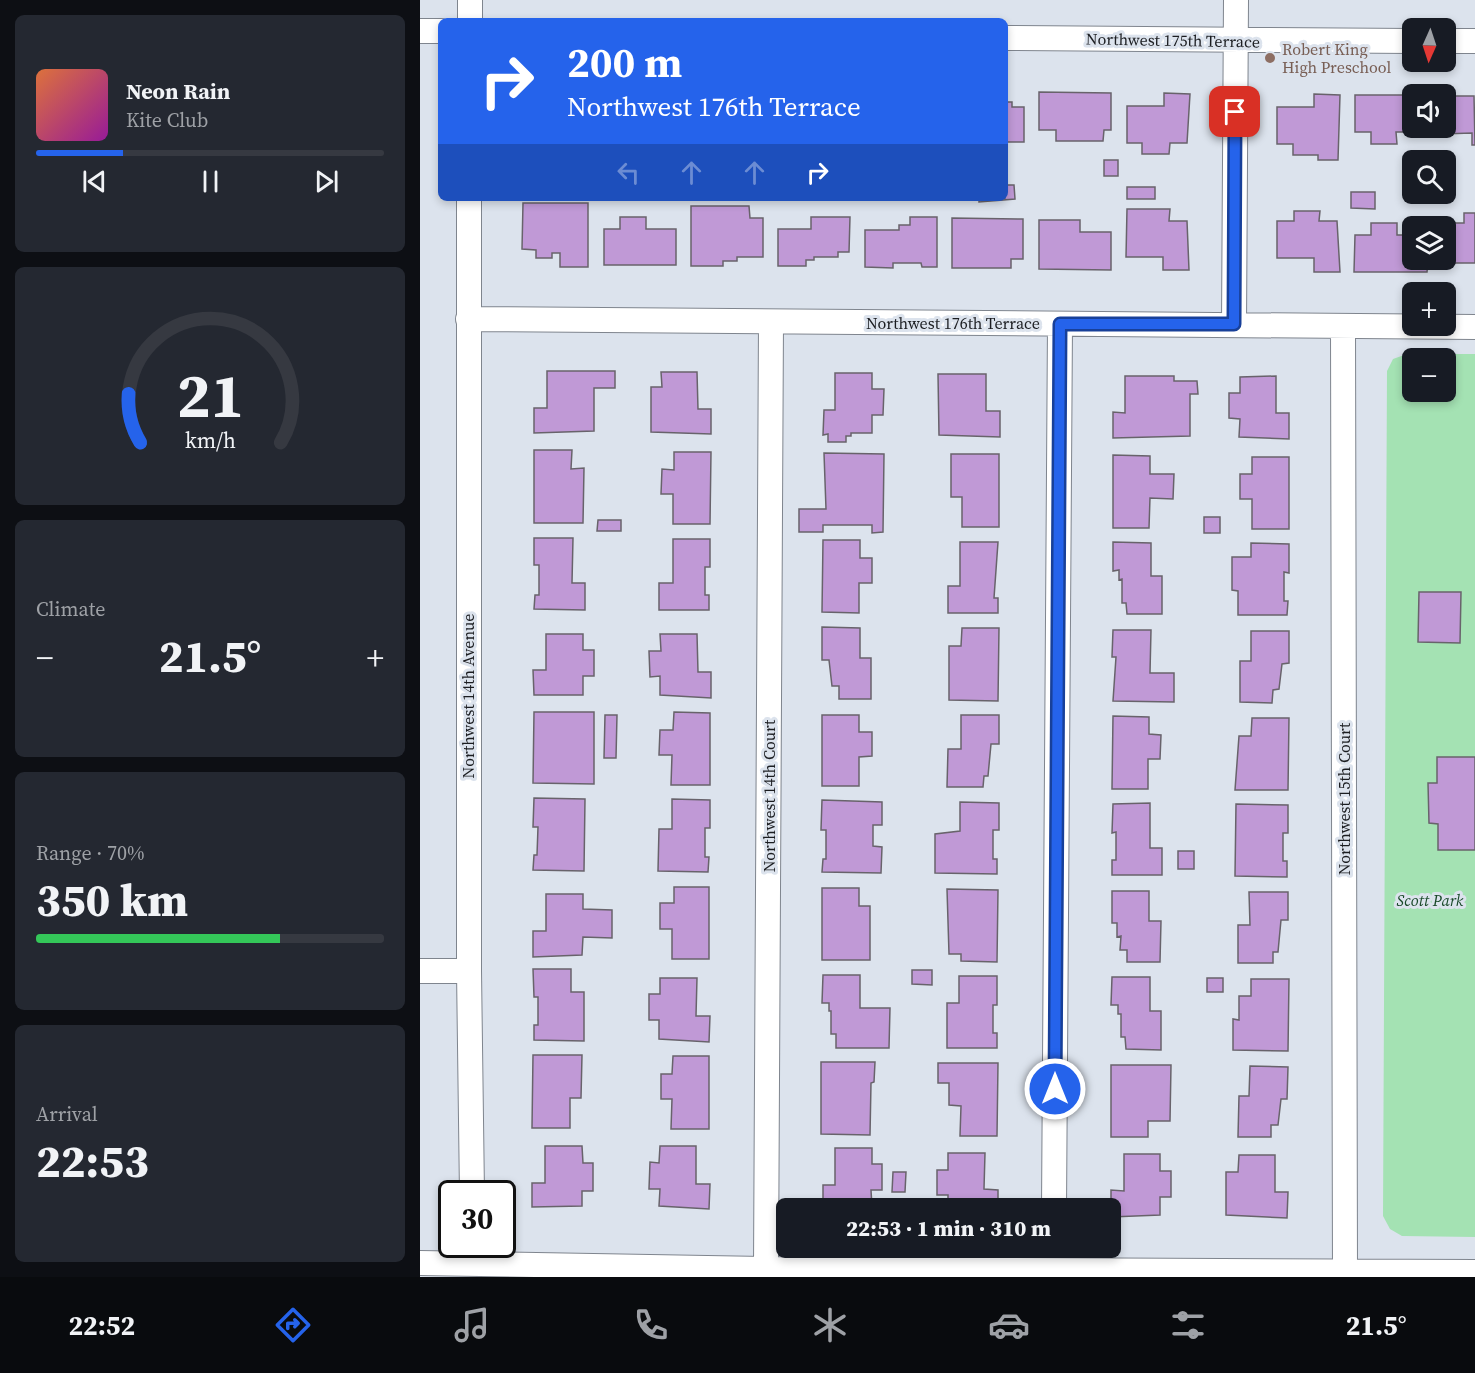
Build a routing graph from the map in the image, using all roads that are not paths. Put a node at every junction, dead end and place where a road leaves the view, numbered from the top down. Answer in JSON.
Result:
{"nodes":[{"id":1,"x":470,"y":0,"type":"edge"},
{"id":2,"x":1236,"y":0,"type":"edge"},
{"id":3,"x":470,"y":18,"type":"edge"},
{"id":4,"x":420,"y":31,"type":"edge"},
{"id":5,"x":438,"y":31,"type":"edge"},
{"id":6,"x":1008,"y":38,"type":"edge"},
{"id":7,"x":1235,"y":41,"type":"junction"},
{"id":8,"x":1402,"y":41,"type":"edge"},
{"id":9,"x":1456,"y":41,"type":"edge"},
{"id":10,"x":1475,"y":41,"type":"edge"},
{"id":11,"x":469,"y":201,"type":"edge"},
{"id":12,"x":468,"y":319,"type":"junction"},
{"id":13,"x":771,"y":322,"type":"junction"},
{"id":14,"x":1060,"y":324,"type":"junction"},
{"id":15,"x":1234,"y":324,"type":"junction"},
{"id":16,"x":1342,"y":326,"type":"junction"},
{"id":17,"x":1475,"y":327,"type":"edge"},
{"id":18,"x":420,"y":970,"type":"edge"},
{"id":19,"x":469,"y":971,"type":"junction"},
{"id":20,"x":472,"y":1180,"type":"edge"},
{"id":21,"x":1054,"y":1198,"type":"edge"},
{"id":22,"x":1054,"y":1259,"type":"edge"},
{"id":23,"x":473,"y":1262,"type":"edge"},
{"id":24,"x":420,"y":1263,"type":"edge"},
{"id":25,"x":766,"y":1269,"type":"junction"},
{"id":26,"x":1345,"y":1272,"type":"junction"},
{"id":27,"x":1475,"y":1272,"type":"edge"},
{"id":28,"x":1233,"y":1274,"type":"edge"}],
"edges":[{"from":1,"to":3,"type":"street"},
{"from":2,"to":7,"type":"street"},
{"from":4,"to":5,"type":"street"},
{"from":6,"to":7,"type":"street","name":"Northwest 175th Terrace"},
{"from":7,"to":8,"type":"street","name":"Northwest 175th Terrace"},
{"from":7,"to":15,"type":"street"},
{"from":9,"to":10,"type":"street"},
{"from":11,"to":12,"type":"street","name":"Northwest 14th Avenue"},
{"from":12,"to":13,"type":"street","name":"Northwest 176th Terrace"},
{"from":12,"to":19,"type":"street","name":"Northwest 14th Avenue"},
{"from":13,"to":14,"type":"street","name":"Northwest 176th Terrace"},
{"from":13,"to":25,"type":"street","name":"Northwest 14th Court"},
{"from":14,"to":15,"type":"street","name":"Northwest 176th Terrace"},
{"from":14,"to":21,"type":"street"},
{"from":15,"to":16,"type":"street","name":"Northwest 176th Terrace"},
{"from":16,"to":17,"type":"street","name":"Northwest 176th Terrace"},
{"from":16,"to":26,"type":"street","name":"Northwest 15th Court"},
{"from":18,"to":19,"type":"street"},
{"from":19,"to":20,"type":"street","name":"Northwest 14th Avenue"},
{"from":22,"to":25,"type":"street"},
{"from":22,"to":28,"type":"street"},
{"from":23,"to":24,"type":"street"},
{"from":23,"to":25,"type":"street"},
{"from":26,"to":27,"type":"street"},
{"from":26,"to":28,"type":"street"}]}
